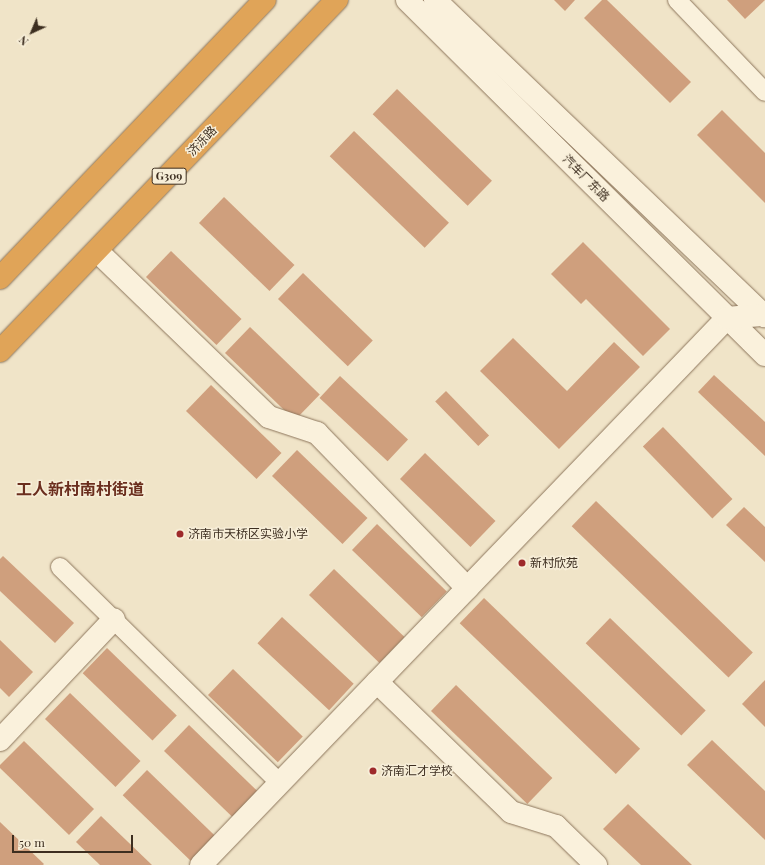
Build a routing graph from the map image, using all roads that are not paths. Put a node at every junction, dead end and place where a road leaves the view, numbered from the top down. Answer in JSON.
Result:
{"nodes":[{"id":1,"x":265,"y":0,"type":"edge"},
{"id":2,"x":337,"y":0,"type":"edge"},
{"id":3,"x":407,"y":0,"type":"edge"},
{"id":4,"x":435,"y":0,"type":"edge"},
{"id":5,"x":677,"y":0,"type":"edge"},
{"id":6,"x":765,"y":92,"type":"edge"},
{"id":7,"x":97,"y":250,"type":"junction"},
{"id":8,"x":0,"y":278,"type":"edge"},
{"id":9,"x":765,"y":315,"type":"edge"},
{"id":10,"x":727,"y":318,"type":"junction"},
{"id":11,"x":0,"y":351,"type":"edge"},
{"id":12,"x":765,"y":355,"type":"edge"},
{"id":13,"x":60,"y":567,"type":"dead end"},
{"id":14,"x":468,"y":588,"type":"junction"},
{"id":15,"x":114,"y":619,"type":"junction"},
{"id":16,"x":377,"y":682,"type":"junction"},
{"id":17,"x":0,"y":740,"type":"edge"},
{"id":18,"x":280,"y":783,"type":"junction"},
{"id":19,"x":201,"y":865,"type":"edge"},
{"id":20,"x":596,"y":865,"type":"edge"}],
"edges":[{"from":1,"to":8,"type":"highway"},
{"from":2,"to":7,"type":"highway","name":"济泺路","number":"G309"},
{"from":3,"to":10,"type":"street","name":"汽车厂东路"},
{"from":4,"to":9,"type":"street","name":"汽车厂东路"},
{"from":5,"to":6,"type":"street"},
{"from":7,"to":11,"type":"highway","name":"济泺路","number":"G309"},
{"from":7,"to":14,"type":"street"},
{"from":9,"to":10,"type":"street"},
{"from":10,"to":12,"type":"street","name":"汽车厂东路"},
{"from":10,"to":14,"type":"street"},
{"from":13,"to":15,"type":"street"},
{"from":14,"to":16,"type":"street"},
{"from":15,"to":17,"type":"street"},
{"from":15,"to":18,"type":"street"},
{"from":16,"to":18,"type":"street"},
{"from":16,"to":20,"type":"street"},
{"from":18,"to":19,"type":"street"}]}
